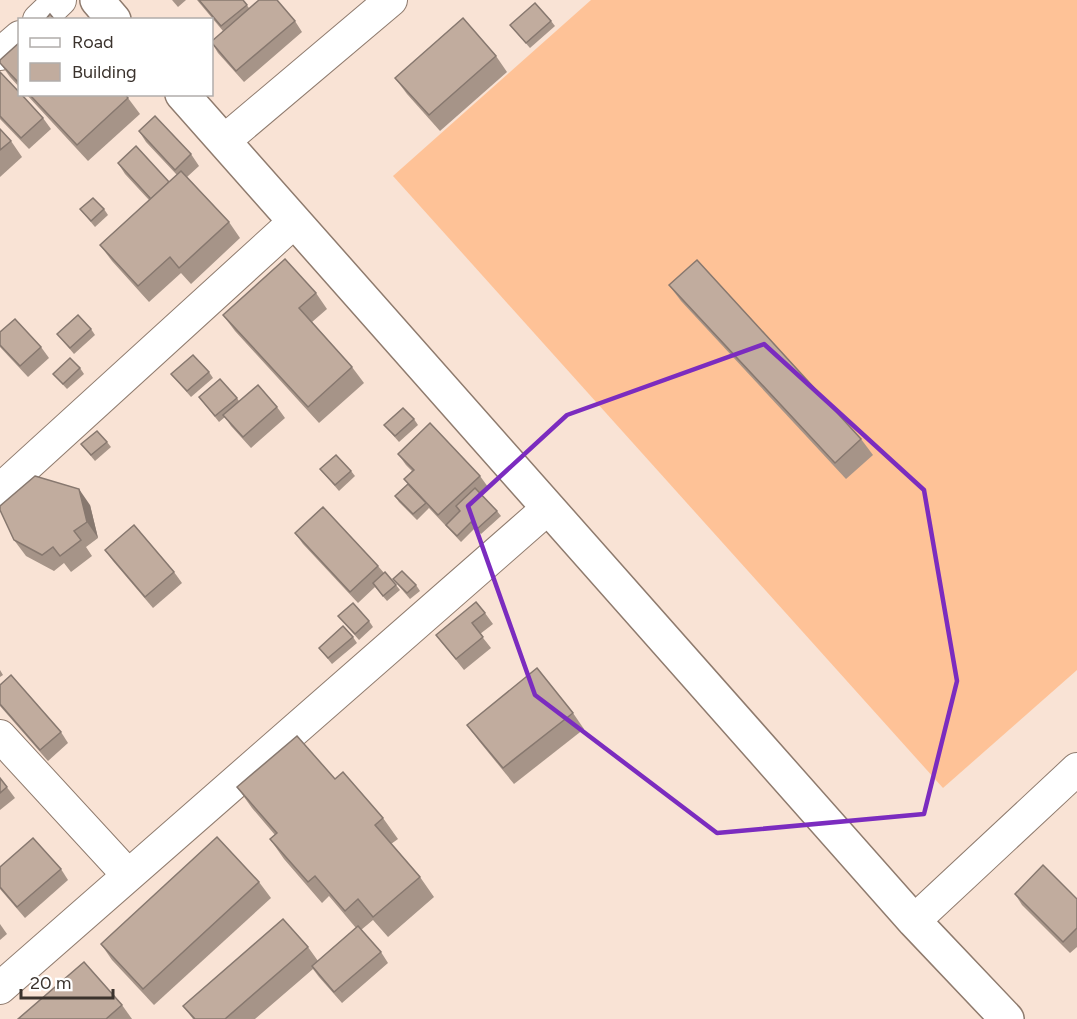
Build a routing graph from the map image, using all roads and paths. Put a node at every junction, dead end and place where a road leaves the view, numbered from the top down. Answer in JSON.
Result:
{"nodes":[{"id":1,"x":60,"y":0,"type":"edge"},
{"id":2,"x":97,"y":0,"type":"edge"},
{"id":3,"x":391,"y":0,"type":"edge"},
{"id":4,"x":41,"y":18,"type":"edge"},
{"id":5,"x":112,"y":18,"type":"edge"},
{"id":6,"x":18,"y":39,"type":"edge"},
{"id":7,"x":0,"y":54,"type":"edge"},
{"id":8,"x":184,"y":96,"type":"edge"},
{"id":9,"x":224,"y":141,"type":"junction"},
{"id":10,"x":294,"y":222,"type":"junction"},
{"id":11,"x":0,"y":490,"type":"edge"},
{"id":12,"x":547,"y":509,"type":"junction"},
{"id":13,"x":0,"y":736,"type":"edge"},
{"id":14,"x":1077,"y":769,"type":"edge"},
{"id":15,"x":128,"y":874,"type":"junction"},
{"id":16,"x":914,"y":921,"type":"junction"},
{"id":17,"x":0,"y":988,"type":"edge"},
{"id":18,"x":1007,"y":1019,"type":"edge"}],
"edges":[{"from":1,"to":4,"type":"street"},
{"from":2,"to":5,"type":"main road"},
{"from":3,"to":9,"type":"street"},
{"from":6,"to":7,"type":"street"},
{"from":8,"to":9,"type":"main road"},
{"from":9,"to":10,"type":"main road"},
{"from":10,"to":11,"type":"street"},
{"from":10,"to":12,"type":"main road"},
{"from":12,"to":15,"type":"street"},
{"from":12,"to":16,"type":"main road"},
{"from":13,"to":15,"type":"street"},
{"from":14,"to":16,"type":"street"},
{"from":15,"to":17,"type":"street"},
{"from":16,"to":18,"type":"main road"}]}
